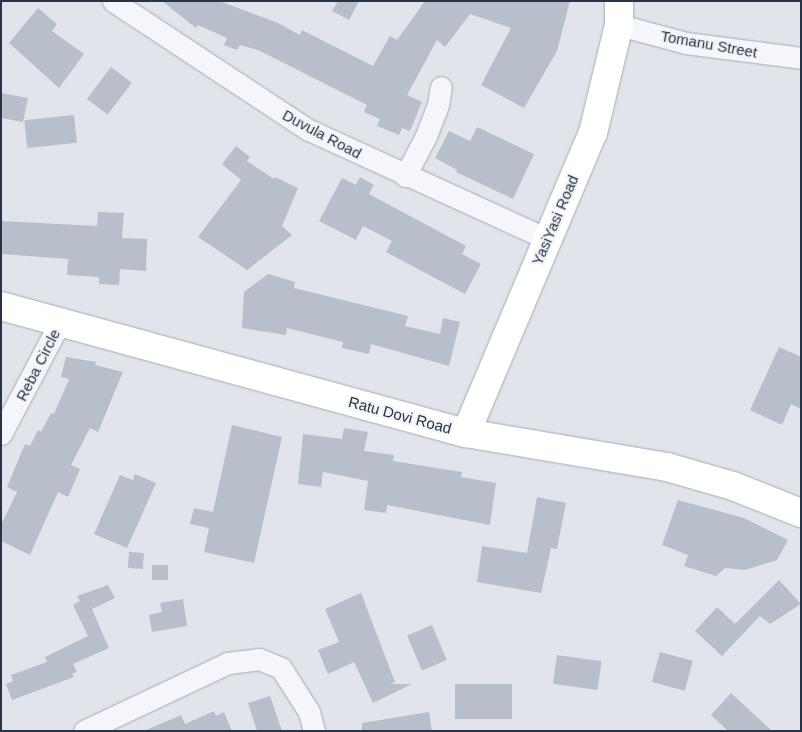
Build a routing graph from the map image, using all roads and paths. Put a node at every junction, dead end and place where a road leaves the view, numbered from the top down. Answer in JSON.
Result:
{"nodes":[{"id":1,"x":113,"y":1,"type":"edge"},
{"id":2,"x":619,"y":13,"type":"edge"},
{"id":3,"x":801,"y":58,"type":"edge"},
{"id":4,"x":441,"y":87,"type":"dead end"},
{"id":5,"x":405,"y":176,"type":"junction"},
{"id":6,"x":547,"y":238,"type":"junction"},
{"id":7,"x":1,"y":306,"type":"edge"},
{"id":8,"x":60,"y":322,"type":"junction"},
{"id":9,"x":466,"y":433,"type":"junction"},
{"id":10,"x":1,"y":434,"type":"edge"},
{"id":11,"x":801,"y":514,"type":"edge"},
{"id":12,"x":84,"y":731,"type":"edge"},
{"id":13,"x":314,"y":731,"type":"edge"}],
"edges":[{"from":1,"to":5,"type":"street","name":"Duvula Road"},
{"from":2,"to":3,"type":"street","name":"Tomanu Street"},
{"from":2,"to":6,"type":"main road","name":"YasiYasi Road"},
{"from":4,"to":5,"type":"street"},
{"from":5,"to":6,"type":"street","name":"Duvula Road"},
{"from":6,"to":9,"type":"main road","name":"YasiYasi Road"},
{"from":7,"to":8,"type":"main road","name":"Ratu Dovi Road"},
{"from":8,"to":9,"type":"main road","name":"Ratu Dovi Road"},
{"from":8,"to":10,"type":"street","name":"Reba Circle"},
{"from":9,"to":11,"type":"main road","name":"Ratu Dovi Road"},
{"from":12,"to":13,"type":"street"}]}
